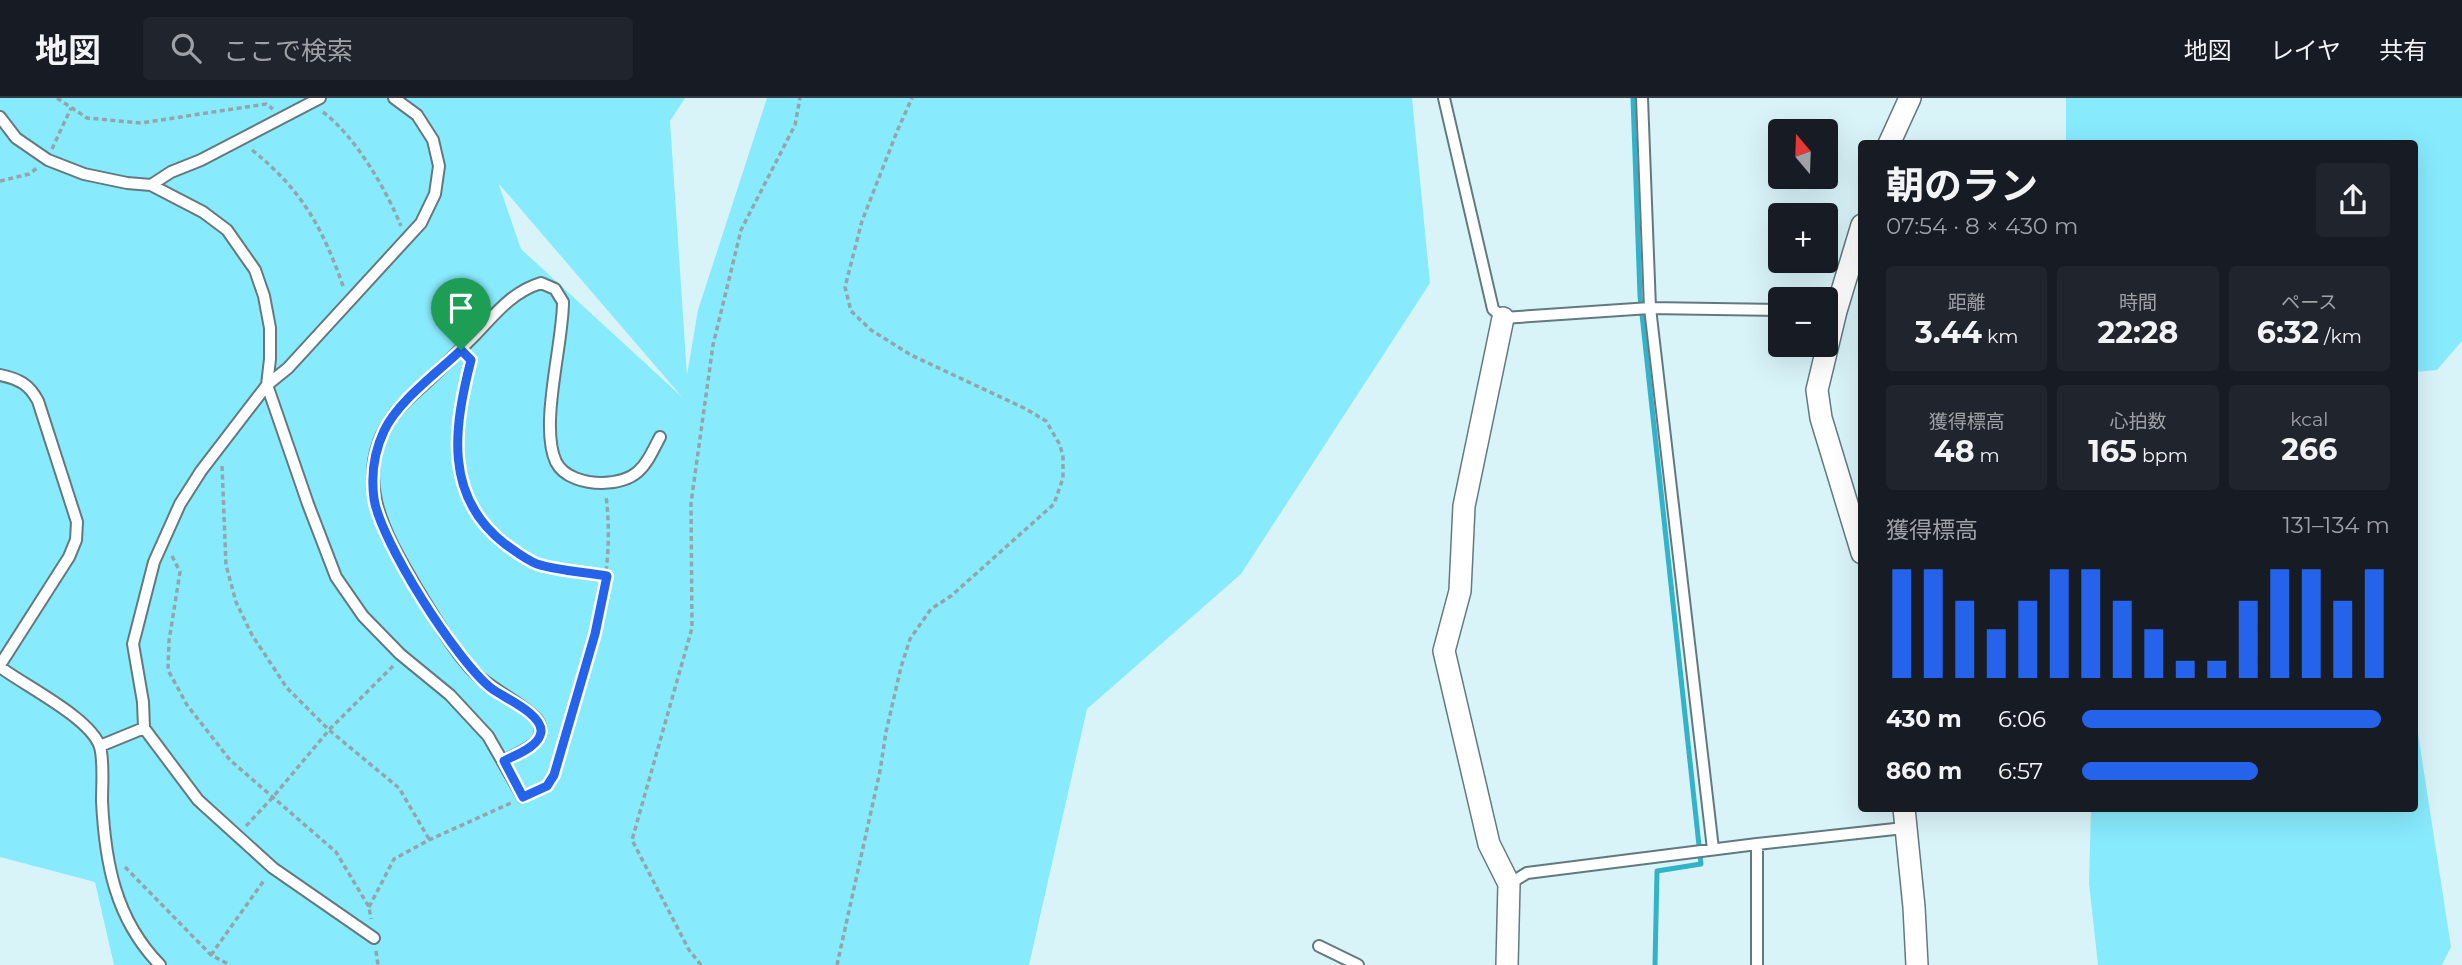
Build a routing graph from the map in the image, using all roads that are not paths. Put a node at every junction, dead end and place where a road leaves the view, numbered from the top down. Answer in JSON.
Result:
{"nodes":[{"id":1,"x":394,"y":98,"type":"edge"},
{"id":2,"x":1444,"y":98,"type":"edge"},
{"id":3,"x":1642,"y":98,"type":"edge"},
{"id":4,"x":1910,"y":98,"type":"edge"},
{"id":5,"x":315,"y":100,"type":"edge"},
{"id":6,"x":0,"y":117,"type":"edge"},
{"id":7,"x":1891,"y":140,"type":"edge"},
{"id":8,"x":151,"y":185,"type":"junction"},
{"id":9,"x":1858,"y":236,"type":"edge"},
{"id":10,"x":1838,"y":292,"type":"edge"},
{"id":11,"x":1650,"y":308,"type":"junction"},
{"id":12,"x":1768,"y":310,"type":"edge"},
{"id":13,"x":1503,"y":318,"type":"junction"},
{"id":14,"x":1823,"y":357,"type":"edge"},
{"id":15,"x":0,"y":375,"type":"edge"},
{"id":16,"x":267,"y":385,"type":"junction"},
{"id":17,"x":660,"y":436,"type":"dead end"},
{"id":18,"x":1858,"y":540,"type":"edge"},
{"id":19,"x":0,"y":666,"type":"edge"},
{"id":20,"x":144,"y":728,"type":"junction"},
{"id":21,"x":100,"y":746,"type":"junction"},
{"id":22,"x":504,"y":761,"type":"junction"},
{"id":23,"x":523,"y":797,"type":"road end"},
{"id":24,"x":1904,"y":818,"type":"edge"},
{"id":25,"x":1757,"y":844,"type":"junction"},
{"id":26,"x":1713,"y":849,"type":"junction"},
{"id":27,"x":1509,"y":884,"type":"junction"},
{"id":28,"x":374,"y":938,"type":"dead end"},
{"id":29,"x":1319,"y":946,"type":"dead end"},
{"id":30,"x":160,"y":965,"type":"edge"},
{"id":31,"x":1358,"y":965,"type":"edge"},
{"id":32,"x":1507,"y":965,"type":"edge"},
{"id":33,"x":1757,"y":965,"type":"edge"},
{"id":34,"x":1917,"y":965,"type":"edge"}],
"edges":[{"from":1,"to":16,"type":"lane"},
{"from":2,"to":13,"type":"lane"},
{"from":3,"to":11,"type":"lane"},
{"from":4,"to":7,"type":"street"},
{"from":5,"to":8,"type":"lane"},
{"from":6,"to":8,"type":"lane"},
{"from":8,"to":16,"type":"lane"},
{"from":9,"to":10,"type":"street"},
{"from":11,"to":12,"type":"lane"},
{"from":11,"to":13,"type":"lane"},
{"from":11,"to":26,"type":"lane"},
{"from":13,"to":27,"type":"street"},
{"from":14,"to":18,"type":"street"},
{"from":15,"to":19,"type":"lane"},
{"from":16,"to":20,"type":"lane"},
{"from":16,"to":22,"type":"lane"},
{"from":17,"to":22,"type":"lane"},
{"from":19,"to":21,"type":"lane"},
{"from":20,"to":21,"type":"lane"},
{"from":20,"to":28,"type":"lane"},
{"from":21,"to":30,"type":"lane"},
{"from":22,"to":23,"type":"lane"},
{"from":24,"to":25,"type":"lane"},
{"from":24,"to":34,"type":"street"},
{"from":25,"to":26,"type":"lane"},
{"from":25,"to":33,"type":"lane"},
{"from":26,"to":27,"type":"lane"},
{"from":27,"to":32,"type":"street"},
{"from":29,"to":31,"type":"lane"}]}
